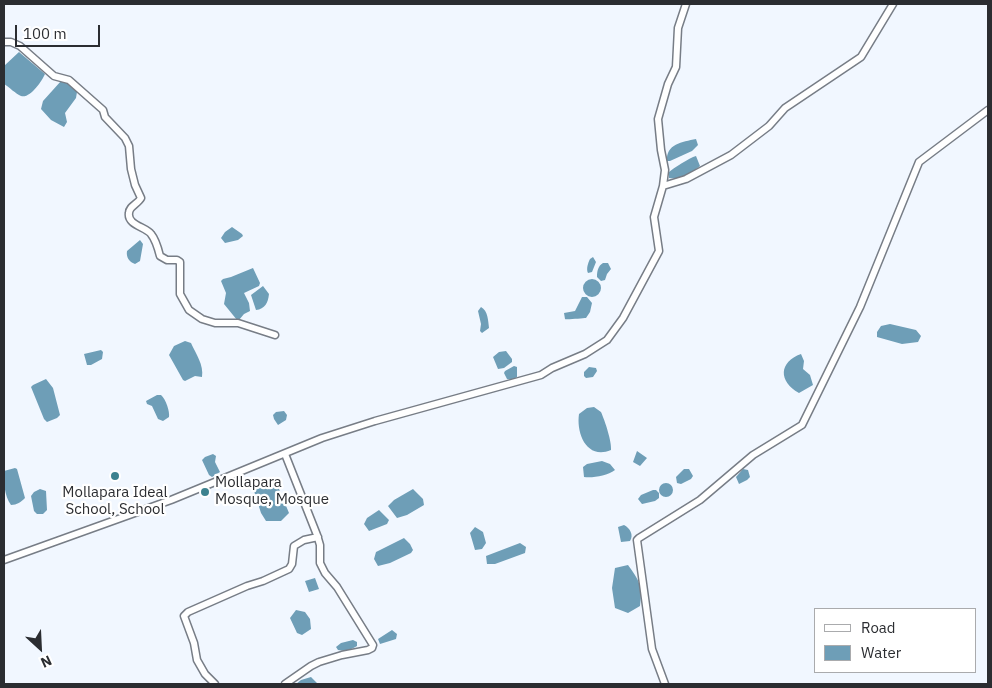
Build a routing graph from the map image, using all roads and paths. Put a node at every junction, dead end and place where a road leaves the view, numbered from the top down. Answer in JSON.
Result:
{"nodes":[{"id":1,"x":686,"y":4,"type":"edge"},
{"id":2,"x":894,"y":4,"type":"edge"},
{"id":3,"x":4,"y":41,"type":"edge"},
{"id":4,"x":4,"y":46,"type":"edge"},
{"id":5,"x":988,"y":110,"type":"edge"},
{"id":6,"x":663,"y":186,"type":"junction"},
{"id":7,"x":275,"y":335,"type":"dead end"},
{"id":8,"x":285,"y":454,"type":"junction"},
{"id":9,"x":318,"y":537,"type":"junction"},
{"id":10,"x":4,"y":560,"type":"edge"},
{"id":11,"x":215,"y":684,"type":"edge"},
{"id":12,"x":285,"y":684,"type":"edge"},
{"id":13,"x":665,"y":684,"type":"edge"}],
"edges":[{"from":1,"to":6,"type":"street"},
{"from":2,"to":6,"type":"street"},
{"from":3,"to":4,"type":"street"},
{"from":3,"to":7,"type":"street"},
{"from":5,"to":13,"type":"street"},
{"from":6,"to":8,"type":"street"},
{"from":8,"to":9,"type":"street"},
{"from":8,"to":10,"type":"street"},
{"from":9,"to":11,"type":"street"},
{"from":9,"to":12,"type":"street"}]}
